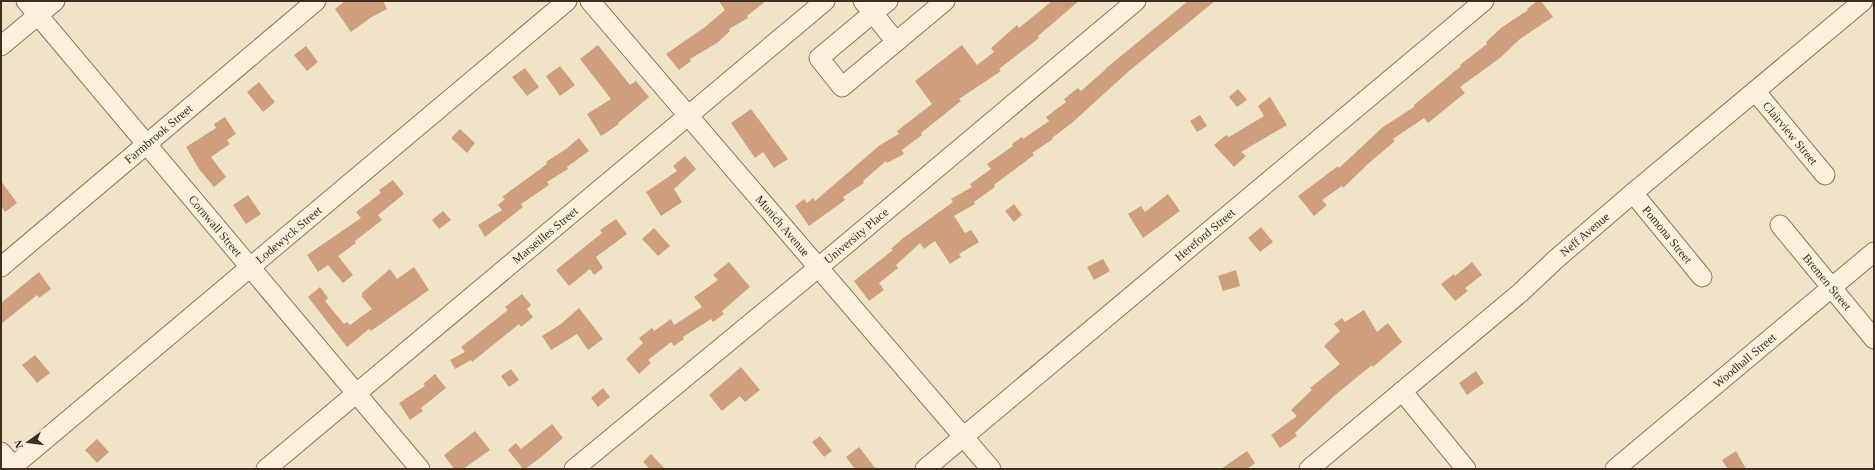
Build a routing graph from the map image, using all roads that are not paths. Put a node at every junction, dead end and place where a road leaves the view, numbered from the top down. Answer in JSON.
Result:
{"nodes":[{"id":1,"x":55,"y":1,"type":"edge"},
{"id":2,"x":316,"y":1,"type":"edge"},
{"id":3,"x":567,"y":1,"type":"edge"},
{"id":4,"x":590,"y":1,"type":"edge"},
{"id":5,"x":825,"y":1,"type":"edge"},
{"id":6,"x":888,"y":1,"type":"edge"},
{"id":7,"x":945,"y":1,"type":"edge"},
{"id":8,"x":1136,"y":1,"type":"edge"},
{"id":9,"x":1484,"y":1,"type":"edge"},
{"id":10,"x":1862,"y":1,"type":"edge"},
{"id":11,"x":868,"y":7,"type":"edge"},
{"id":12,"x":32,"y":8,"type":"edge"},
{"id":13,"x":896,"y":42,"type":"junction"},
{"id":14,"x":1,"y":46,"type":"edge"},
{"id":15,"x":1755,"y":91,"type":"junction"},
{"id":16,"x":688,"y":114,"type":"junction"},
{"id":17,"x":147,"y":144,"type":"junction"},
{"id":18,"x":1825,"y":176,"type":"dead end"},
{"id":19,"x":1633,"y":193,"type":"junction"},
{"id":20,"x":1780,"y":225,"type":"dead end"},
{"id":21,"x":1874,"y":252,"type":"edge"},
{"id":22,"x":1,"y":267,"type":"edge"},
{"id":23,"x":249,"y":267,"type":"junction"},
{"id":24,"x":819,"y":267,"type":"junction"},
{"id":25,"x":1702,"y":277,"type":"dead end"},
{"id":26,"x":1831,"y":288,"type":"junction"},
{"id":27,"x":1874,"y":339,"type":"edge"},
{"id":28,"x":1402,"y":391,"type":"junction"},
{"id":29,"x":356,"y":393,"type":"junction"},
{"id":30,"x":964,"y":437,"type":"junction"},
{"id":31,"x":1,"y":452,"type":"edge"},
{"id":32,"x":13,"y":468,"type":"edge"},
{"id":33,"x":266,"y":469,"type":"edge"},
{"id":34,"x":420,"y":469,"type":"edge"},
{"id":35,"x":574,"y":469,"type":"edge"},
{"id":36,"x":925,"y":469,"type":"edge"},
{"id":37,"x":991,"y":469,"type":"edge"},
{"id":38,"x":1309,"y":469,"type":"edge"},
{"id":39,"x":1466,"y":469,"type":"edge"},
{"id":40,"x":1615,"y":469,"type":"edge"}],
"edges":[{"from":1,"to":12,"type":"street"},
{"from":2,"to":17,"type":"street","name":"Farmbrook Street"},
{"from":3,"to":23,"type":"street","name":"Lodewyck Street"},
{"from":4,"to":16,"type":"street","name":"Munich Avenue"},
{"from":5,"to":16,"type":"street","name":"Marseilles Street"},
{"from":6,"to":11,"type":"street"},
{"from":7,"to":13,"type":"street"},
{"from":8,"to":24,"type":"street","name":"University Place"},
{"from":9,"to":30,"type":"street","name":"Hereford Street"},
{"from":10,"to":15,"type":"street","name":"Neff Avenue"},
{"from":11,"to":13,"type":"street"},
{"from":11,"to":13,"type":"street"},
{"from":12,"to":14,"type":"street"},
{"from":12,"to":17,"type":"street","name":"Cornwall Street"},
{"from":15,"to":18,"type":"street","name":"Clairview Street"},
{"from":15,"to":19,"type":"street","name":"Neff Avenue"},
{"from":16,"to":24,"type":"street","name":"Munich Avenue"},
{"from":16,"to":29,"type":"street","name":"Marseilles Street"},
{"from":17,"to":22,"type":"street","name":"Farmbrook Street"},
{"from":17,"to":23,"type":"street","name":"Cornwall Street"},
{"from":19,"to":25,"type":"street","name":"Pomona Street"},
{"from":19,"to":28,"type":"street","name":"Neff Avenue"},
{"from":20,"to":26,"type":"street","name":"Bremen Street"},
{"from":21,"to":26,"type":"street","name":"Woodhall Street"},
{"from":23,"to":29,"type":"street","name":"Cornwall Street"},
{"from":23,"to":32,"type":"street","name":"Lodewyck Street"},
{"from":24,"to":30,"type":"street","name":"Munich Avenue"},
{"from":24,"to":35,"type":"street","name":"University Place"},
{"from":26,"to":27,"type":"street","name":"Bremen Street"},
{"from":26,"to":40,"type":"street","name":"Woodhall Street"},
{"from":28,"to":38,"type":"street","name":"Neff Avenue"},
{"from":28,"to":39,"type":"street"},
{"from":29,"to":33,"type":"street","name":"Marseilles Street"},
{"from":29,"to":34,"type":"street","name":"Cornwall Street"},
{"from":30,"to":36,"type":"street","name":"Hereford Street"},
{"from":30,"to":37,"type":"street","name":"Munich Avenue"},
{"from":31,"to":32,"type":"street"}]}
